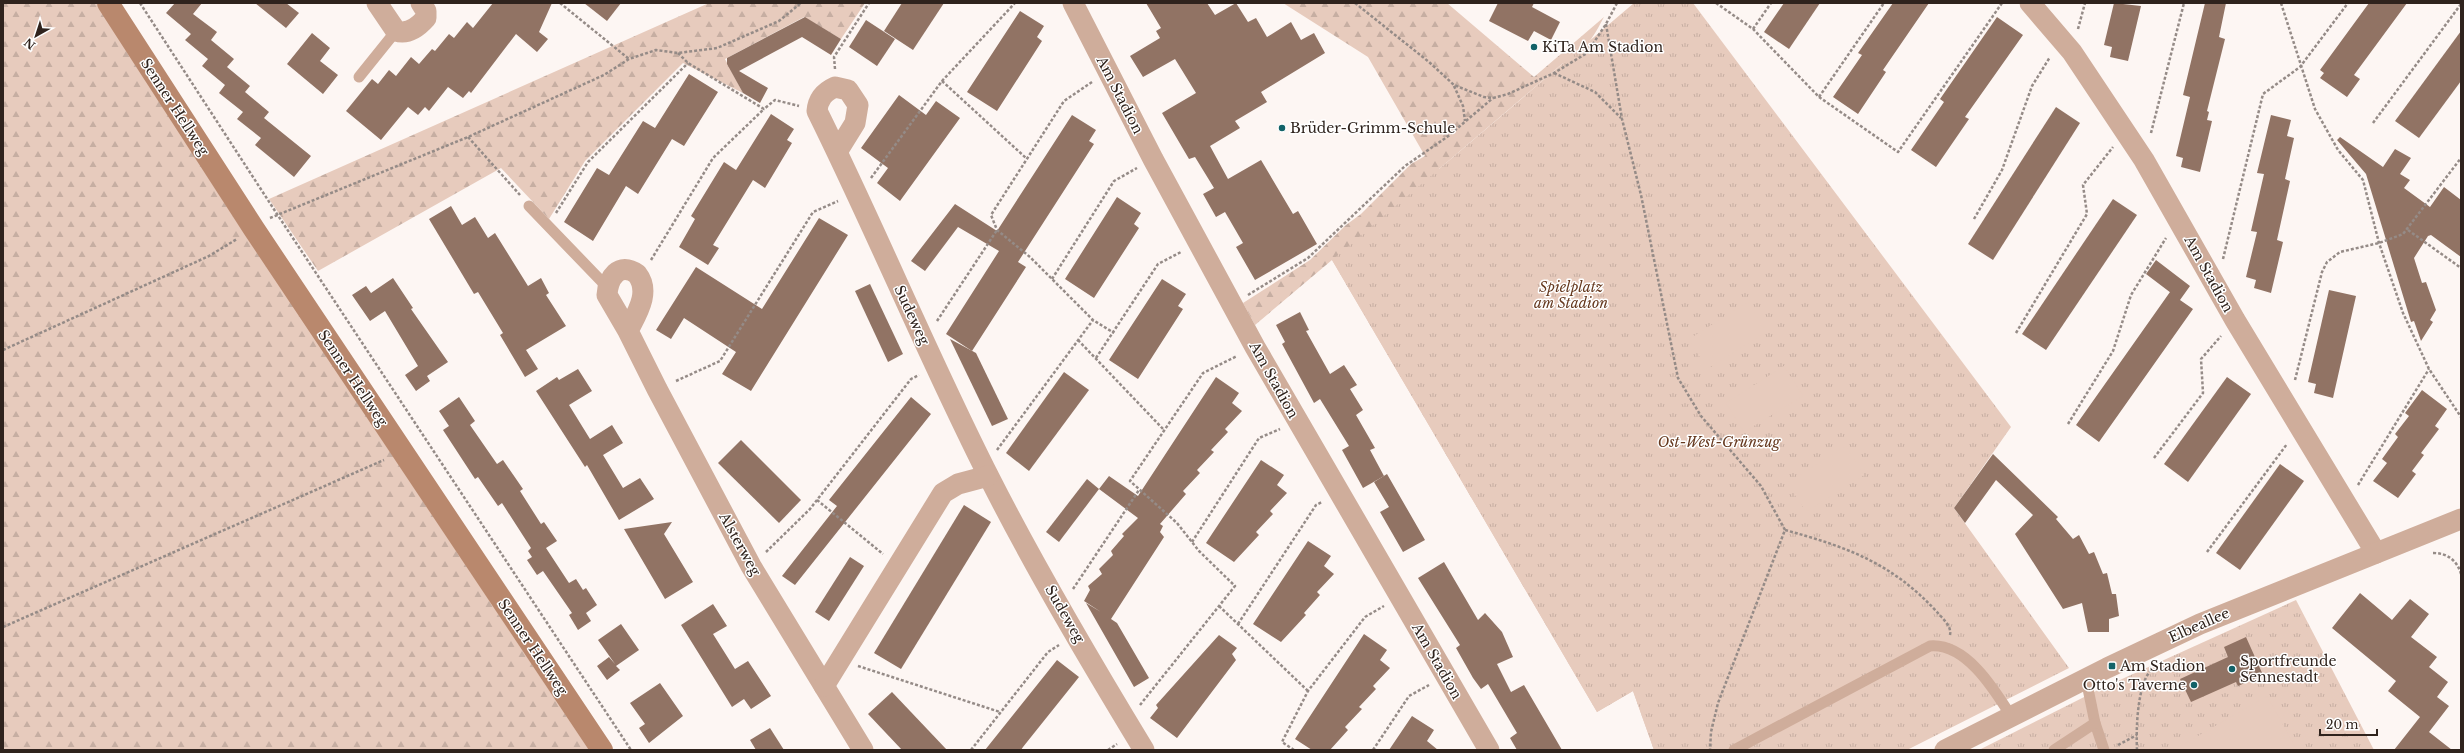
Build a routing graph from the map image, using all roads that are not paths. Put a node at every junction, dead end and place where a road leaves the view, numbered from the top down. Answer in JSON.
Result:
{"nodes":[{"id":1,"x":108,"y":3,"type":"edge"},
{"id":2,"x":377,"y":3,"type":"edge"},
{"id":3,"x":421,"y":3,"type":"edge"},
{"id":4,"x":1073,"y":3,"type":"edge"},
{"id":5,"x":2030,"y":3,"type":"edge"},
{"id":6,"x":396,"y":31,"type":"junction"},
{"id":7,"x":359,"y":76,"type":"dead end"},
{"id":8,"x":837,"y":152,"type":"junction"},
{"id":9,"x":530,"y":206,"type":"road end"},
{"id":10,"x":607,"y":288,"type":"junction"},
{"id":11,"x":628,"y":331,"type":"junction"},
{"id":12,"x":985,"y":468,"type":"junction"},
{"id":13,"x":2461,"y":519,"type":"edge"},
{"id":14,"x":2376,"y":553,"type":"junction"},
{"id":15,"x":2086,"y":679,"type":"junction"},
{"id":16,"x":824,"y":686,"type":"junction"},
{"id":17,"x":2011,"y":716,"type":"junction"},
{"id":18,"x":2095,"y":723,"type":"junction"},
{"id":19,"x":602,"y":750,"type":"edge"},
{"id":20,"x":863,"y":750,"type":"edge"},
{"id":21,"x":1144,"y":750,"type":"edge"},
{"id":22,"x":1489,"y":750,"type":"edge"},
{"id":23,"x":1734,"y":750,"type":"edge"},
{"id":24,"x":1945,"y":750,"type":"edge"},
{"id":25,"x":2054,"y":750,"type":"edge"},
{"id":26,"x":2104,"y":750,"type":"edge"}],
"edges":[{"from":1,"to":19,"type":"street","name":"Senner Hellweg"},
{"from":2,"to":6,"type":"street"},
{"from":3,"to":6,"type":"street"},
{"from":4,"to":22,"type":"street","name":"Am Stadion"},
{"from":5,"to":14,"type":"street","name":"Am Stadion"},
{"from":6,"to":7,"type":"lane"},
{"from":8,"to":8,"type":"street","name":"Sudeweg"},
{"from":8,"to":12,"type":"street","name":"Sudeweg"},
{"from":9,"to":10,"type":"lane"},
{"from":10,"to":11,"type":"street","name":"Alsterweg"},
{"from":10,"to":11,"type":"street"},
{"from":11,"to":16,"type":"street","name":"Alsterweg"},
{"from":12,"to":16,"type":"street"},
{"from":12,"to":21,"type":"street","name":"Sudeweg"},
{"from":13,"to":14,"type":"street","name":"Elbeallee"},
{"from":14,"to":15,"type":"street","name":"Elbeallee"},
{"from":15,"to":17,"type":"street","name":"Elbeallee"},
{"from":15,"to":18,"type":"lane"},
{"from":16,"to":20,"type":"street","name":"Alsterweg"},
{"from":17,"to":23,"type":"lane"},
{"from":17,"to":24,"type":"street","name":"Elbeallee"},
{"from":18,"to":25,"type":"lane"},
{"from":18,"to":26,"type":"lane"}]}
